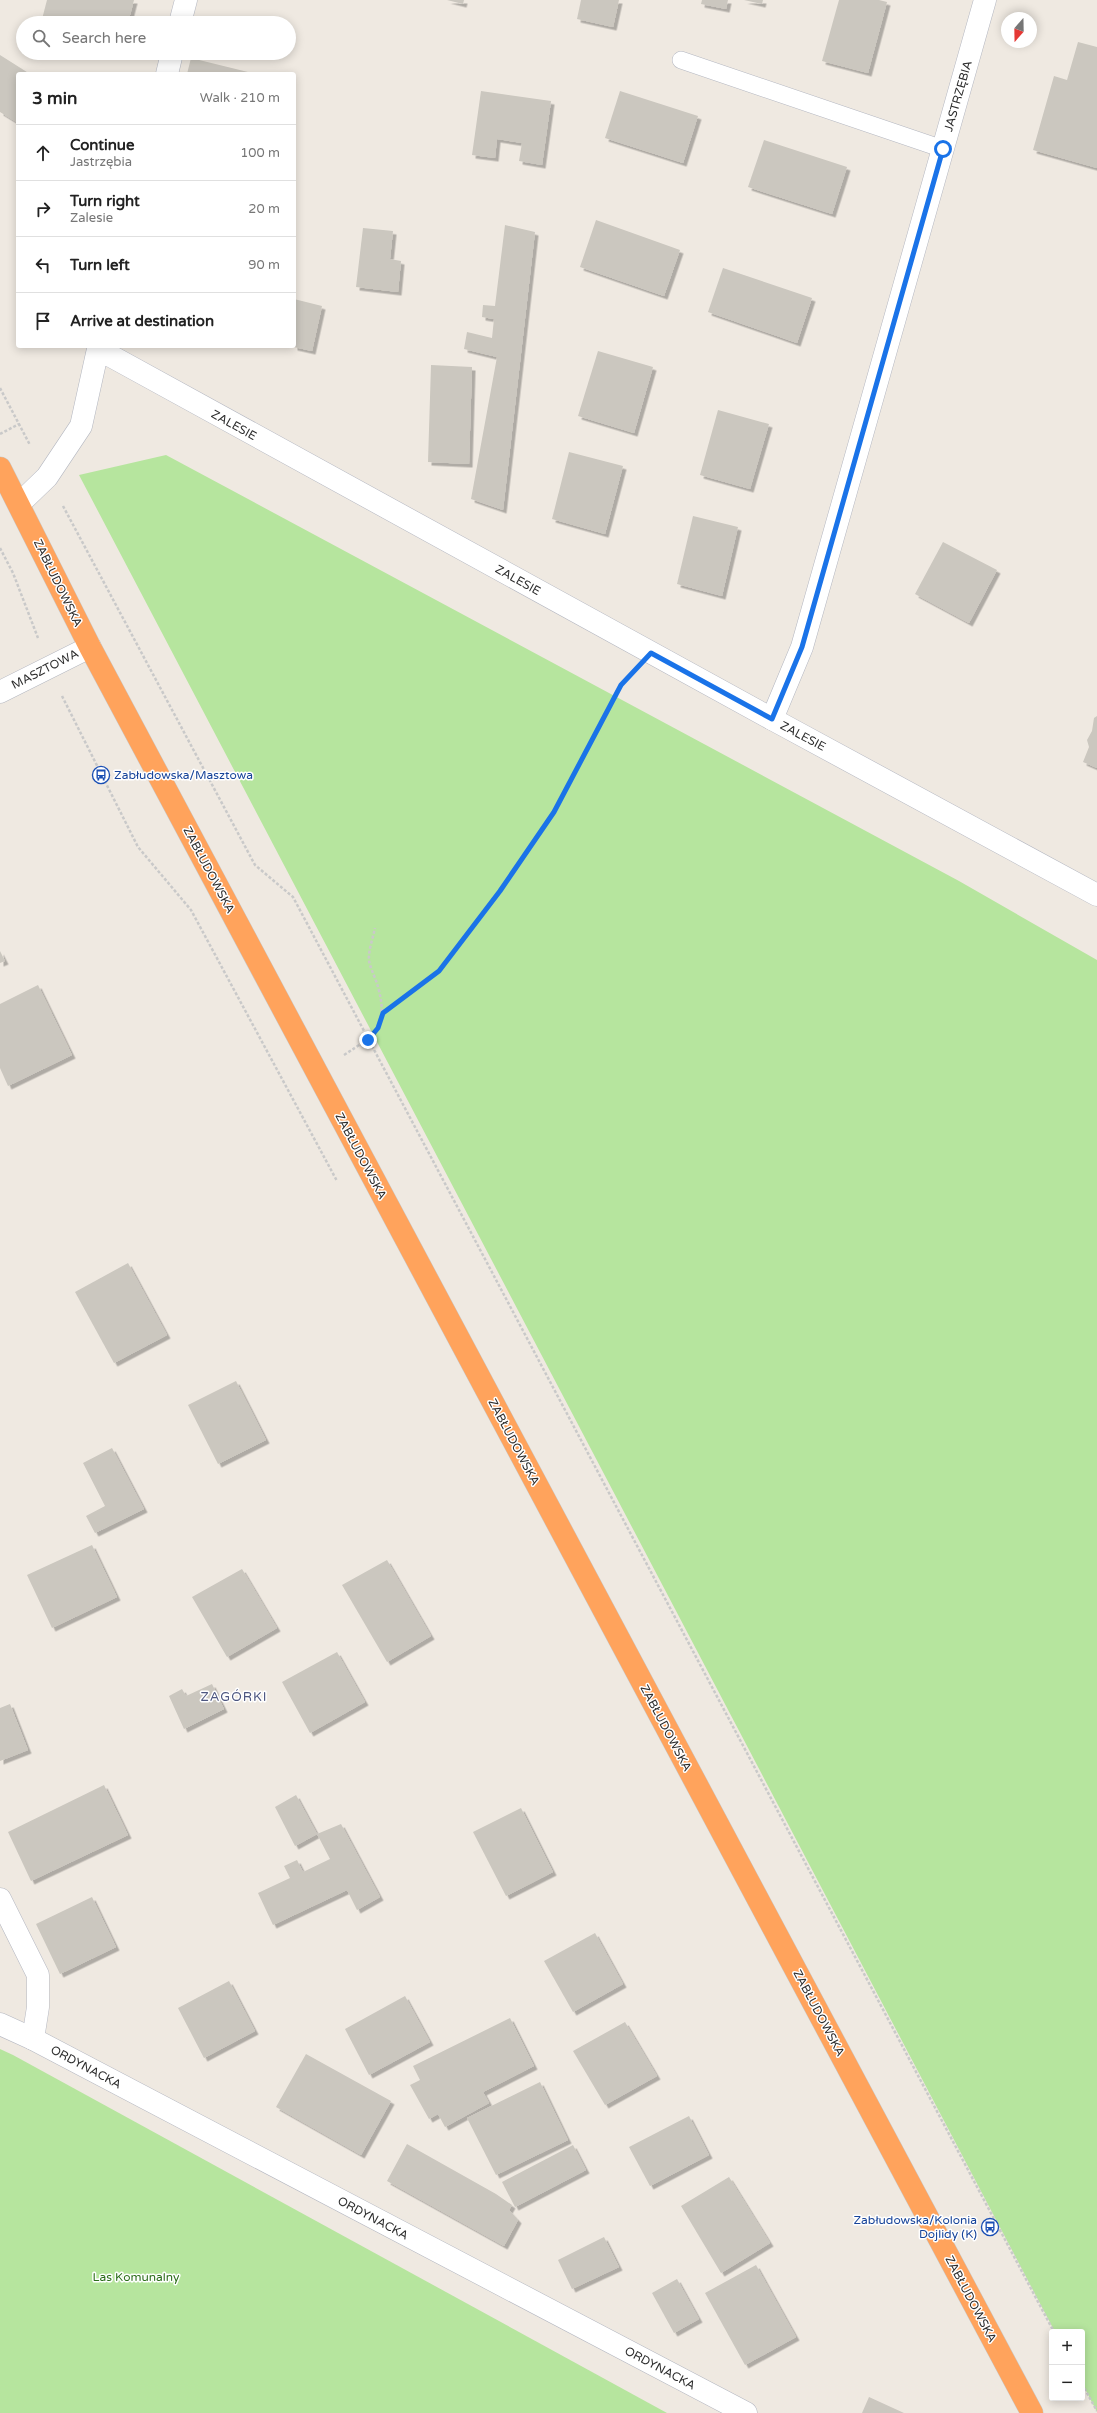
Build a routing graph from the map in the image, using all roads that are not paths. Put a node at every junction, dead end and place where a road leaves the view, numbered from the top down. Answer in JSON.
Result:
{"nodes":[{"id":1,"x":186,"y":0,"type":"edge"},
{"id":2,"x":985,"y":0,"type":"edge"},
{"id":3,"x":182,"y":16,"type":"edge"},
{"id":4,"x":170,"y":60,"type":"edge"},
{"id":5,"x":682,"y":60,"type":"dead end"},
{"id":6,"x":167,"y":72,"type":"edge"},
{"id":7,"x":943,"y":149,"type":"junction"},
{"id":8,"x":98,"y":348,"type":"edge"},
{"id":9,"x":0,"y":468,"type":"edge"},
{"id":10,"x":19,"y":504,"type":"junction"},
{"id":11,"x":90,"y":647,"type":"junction"},
{"id":12,"x":0,"y":692,"type":"edge"},
{"id":13,"x":772,"y":719,"type":"junction"},
{"id":14,"x":1097,"y":895,"type":"edge"},
{"id":15,"x":0,"y":1899,"type":"edge"},
{"id":16,"x":0,"y":2024,"type":"edge"},
{"id":17,"x":32,"y":2039,"type":"junction"},
{"id":18,"x":746,"y":2413,"type":"edge"},
{"id":19,"x":1032,"y":2413,"type":"edge"}],
"edges":[{"from":1,"to":3,"type":"street"},
{"from":2,"to":7,"type":"street","name":"JASTRZĘBIA"},
{"from":4,"to":6,"type":"street"},
{"from":5,"to":7,"type":"lane"},
{"from":7,"to":13,"type":"street","name":"JASTRZĘBIA"},
{"from":8,"to":10,"type":"street","name":"ZALESIE"},
{"from":8,"to":13,"type":"street","name":"ZALESIE"},
{"from":9,"to":10,"type":"highway","name":"ZABŁUDOWSKA"},
{"from":10,"to":11,"type":"highway","name":"ZABŁUDOWSKA"},
{"from":11,"to":12,"type":"street","name":"MASZTOWA"},
{"from":11,"to":19,"type":"highway","name":"ZABŁUDOWSKA"},
{"from":13,"to":14,"type":"street","name":"ZALESIE"},
{"from":15,"to":17,"type":"street"},
{"from":16,"to":17,"type":"street","name":"ORDYNACKA"},
{"from":17,"to":18,"type":"street","name":"ORDYNACKA"}]}
